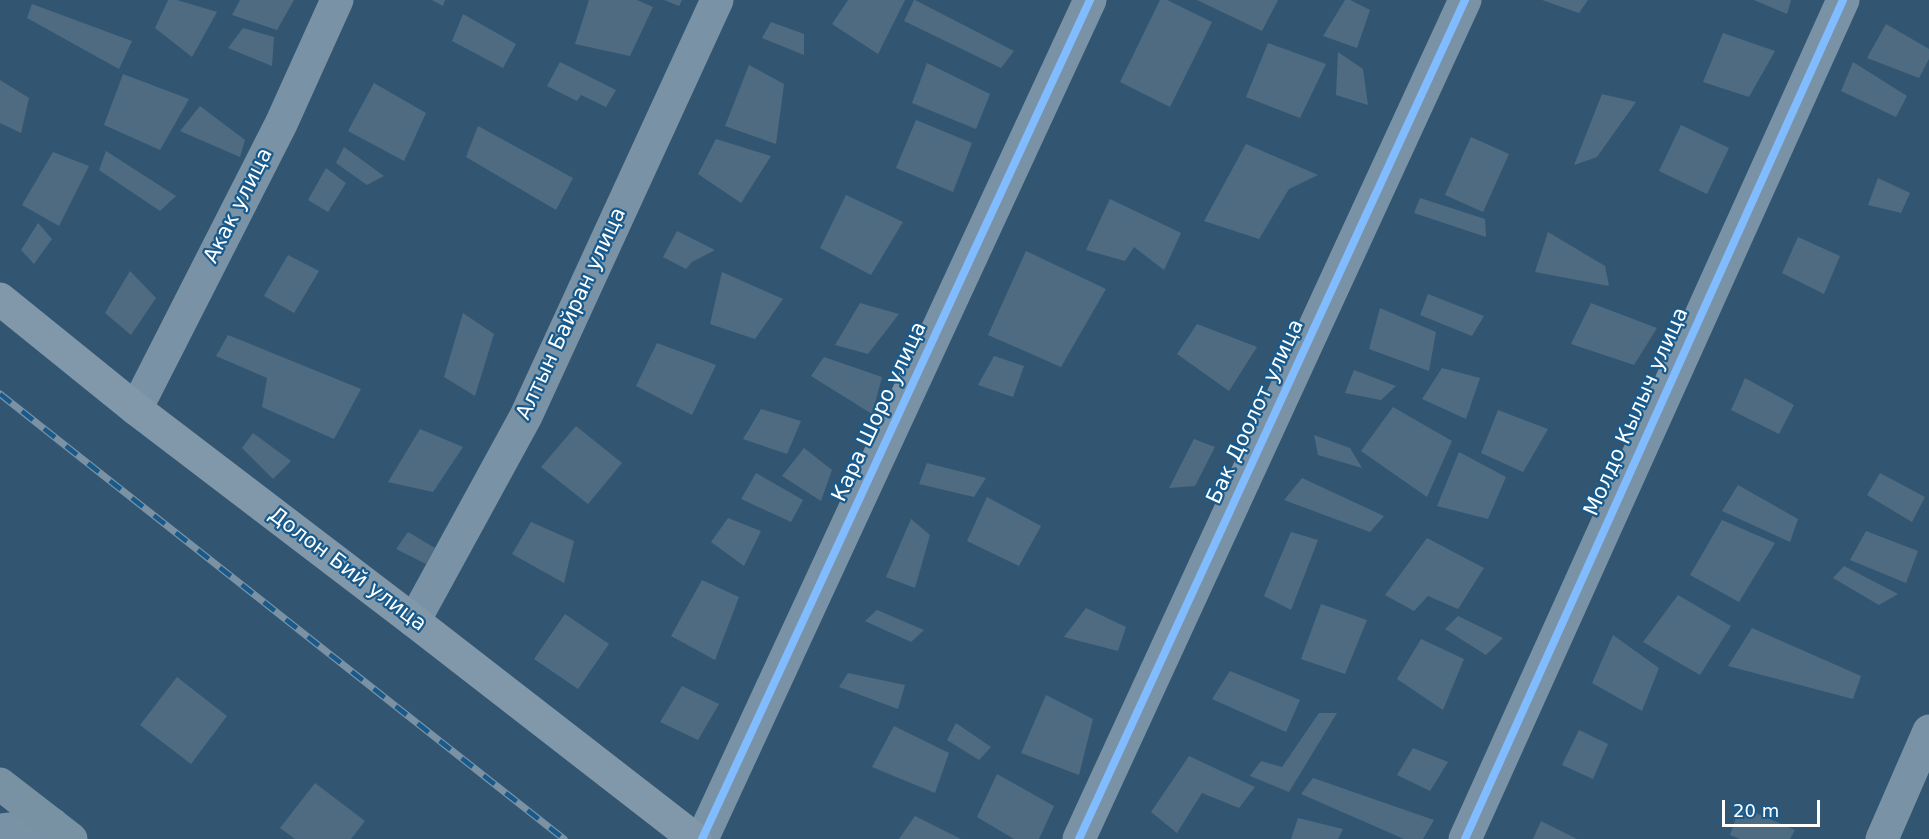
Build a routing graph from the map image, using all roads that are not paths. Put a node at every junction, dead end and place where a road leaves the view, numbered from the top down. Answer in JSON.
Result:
{"nodes":[{"id":1,"x":337,"y":0,"type":"edge"},
{"id":2,"x":717,"y":0,"type":"edge"},
{"id":3,"x":1090,"y":0,"type":"edge"},
{"id":4,"x":1465,"y":0,"type":"edge"},
{"id":5,"x":1843,"y":0,"type":"edge"},
{"id":6,"x":0,"y":299,"type":"edge"},
{"id":7,"x":135,"y":409,"type":"junction"},
{"id":8,"x":414,"y":621,"type":"junction"},
{"id":9,"x":1929,"y":731,"type":"edge"},
{"id":10,"x":0,"y":784,"type":"edge"},
{"id":11,"x":0,"y":830,"type":"edge"},
{"id":12,"x":61,"y":832,"type":"edge"},
{"id":13,"x":695,"y":839,"type":"edge"},
{"id":14,"x":702,"y":839,"type":"edge"},
{"id":15,"x":1080,"y":839,"type":"edge"},
{"id":16,"x":1465,"y":839,"type":"edge"},
{"id":17,"x":1882,"y":839,"type":"edge"}],
"edges":[{"from":1,"to":7,"type":"street","name":"Акак улица"},
{"from":2,"to":8,"type":"street","name":"Алтын Байран улица"},
{"from":3,"to":14,"type":"street","name":"Кара Шоро улица"},
{"from":4,"to":15,"type":"street","name":"Бак Доолот улица"},
{"from":5,"to":16,"type":"street","name":"Молдо Кылыч улица"},
{"from":6,"to":7,"type":"street","name":"Долон Бий улица"},
{"from":7,"to":8,"type":"street","name":"Долон Бий улица"},
{"from":8,"to":13,"type":"street","name":"Долон Бий улица"},
{"from":9,"to":17,"type":"street"},
{"from":10,"to":12,"type":"main road"},
{"from":11,"to":12,"type":"street"}]}
